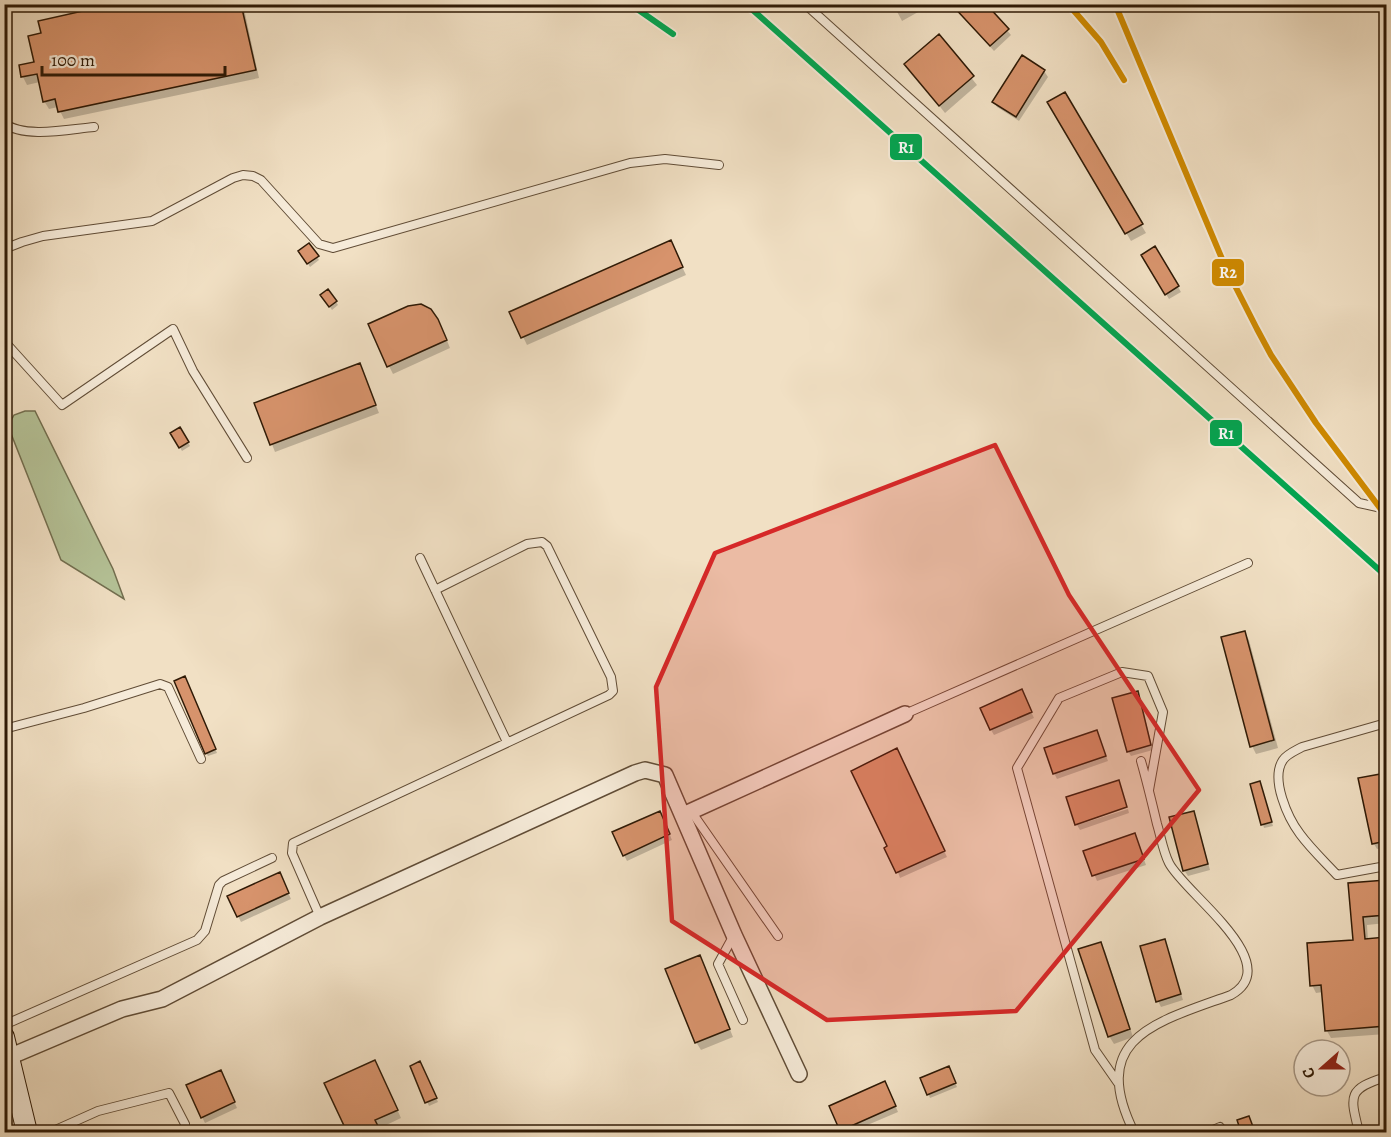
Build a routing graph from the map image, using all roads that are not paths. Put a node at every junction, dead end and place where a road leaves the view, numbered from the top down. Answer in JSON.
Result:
{"nodes":[{"id":1,"x":805,"y":4,"type":"edge"},
{"id":2,"x":4,"y":123,"type":"edge"},
{"id":3,"x":94,"y":127,"type":"dead end"},
{"id":4,"x":719,"y":165,"type":"dead end"},
{"id":5,"x":4,"y":249,"type":"edge"},
{"id":6,"x":4,"y":341,"type":"edge"},
{"id":7,"x":247,"y":458,"type":"dead end"},
{"id":8,"x":1386,"y":508,"type":"edge"},
{"id":9,"x":420,"y":558,"type":"dead end"},
{"id":10,"x":1248,"y":563,"type":"dead end"},
{"id":11,"x":435,"y":590,"type":"junction"},
{"id":12,"x":905,"y":714,"type":"joint"},
{"id":13,"x":1386,"y":723,"type":"edge"},
{"id":14,"x":4,"y":729,"type":"edge"},
{"id":15,"x":507,"y":742,"type":"junction"},
{"id":16,"x":201,"y":759,"type":"dead end"},
{"id":17,"x":1142,"y":761,"type":"dead end"},
{"id":18,"x":1149,"y":790,"type":"junction"},
{"id":19,"x":687,"y":813,"type":"junction"},
{"id":20,"x":272,"y":858,"type":"dead end"},
{"id":21,"x":1386,"y":866,"type":"edge"},
{"id":22,"x":320,"y":916,"type":"junction"},
{"id":23,"x":734,"y":935,"type":"junction"},
{"id":24,"x":778,"y":936,"type":"dead end"},
{"id":25,"x":743,"y":1020,"type":"dead end"},
{"id":26,"x":4,"y":1025,"type":"edge"},
{"id":27,"x":4,"y":1037,"type":"edge"},
{"id":28,"x":9,"y":1057,"type":"junction"},
{"id":29,"x":799,"y":1074,"type":"dead end"},
{"id":30,"x":1386,"y":1077,"type":"edge"},
{"id":31,"x":1118,"y":1083,"type":"junction"},
{"id":32,"x":185,"y":1124,"type":"dead end"},
{"id":33,"x":27,"y":1132,"type":"edge"},
{"id":34,"x":51,"y":1132,"type":"edge"},
{"id":35,"x":1134,"y":1132,"type":"edge"},
{"id":36,"x":1208,"y":1132,"type":"edge"},
{"id":37,"x":1223,"y":1132,"type":"edge"},
{"id":38,"x":1359,"y":1132,"type":"edge"}],
"edges":[{"from":1,"to":8,"type":"lane"},
{"from":2,"to":3,"type":"lane"},
{"from":4,"to":5,"type":"lane"},
{"from":6,"to":7,"type":"lane"},
{"from":9,"to":11,"type":"lane"},
{"from":10,"to":12,"type":"lane"},
{"from":11,"to":15,"type":"lane"},
{"from":11,"to":15,"type":"lane"},
{"from":12,"to":19,"type":"street"},
{"from":13,"to":21,"type":"lane"},
{"from":14,"to":16,"type":"lane"},
{"from":15,"to":22,"type":"lane"},
{"from":17,"to":18,"type":"lane"},
{"from":18,"to":31,"type":"lane"},
{"from":18,"to":31,"type":"lane"},
{"from":19,"to":22,"type":"street"},
{"from":19,"to":23,"type":"street"},
{"from":19,"to":24,"type":"lane"},
{"from":20,"to":26,"type":"lane"},
{"from":22,"to":28,"type":"street"},
{"from":23,"to":25,"type":"lane"},
{"from":23,"to":29,"type":"street"},
{"from":27,"to":28,"type":"street"},
{"from":28,"to":33,"type":"street"},
{"from":30,"to":38,"type":"lane"},
{"from":31,"to":35,"type":"lane"},
{"from":32,"to":34,"type":"lane"},
{"from":36,"to":37,"type":"lane"}]}
